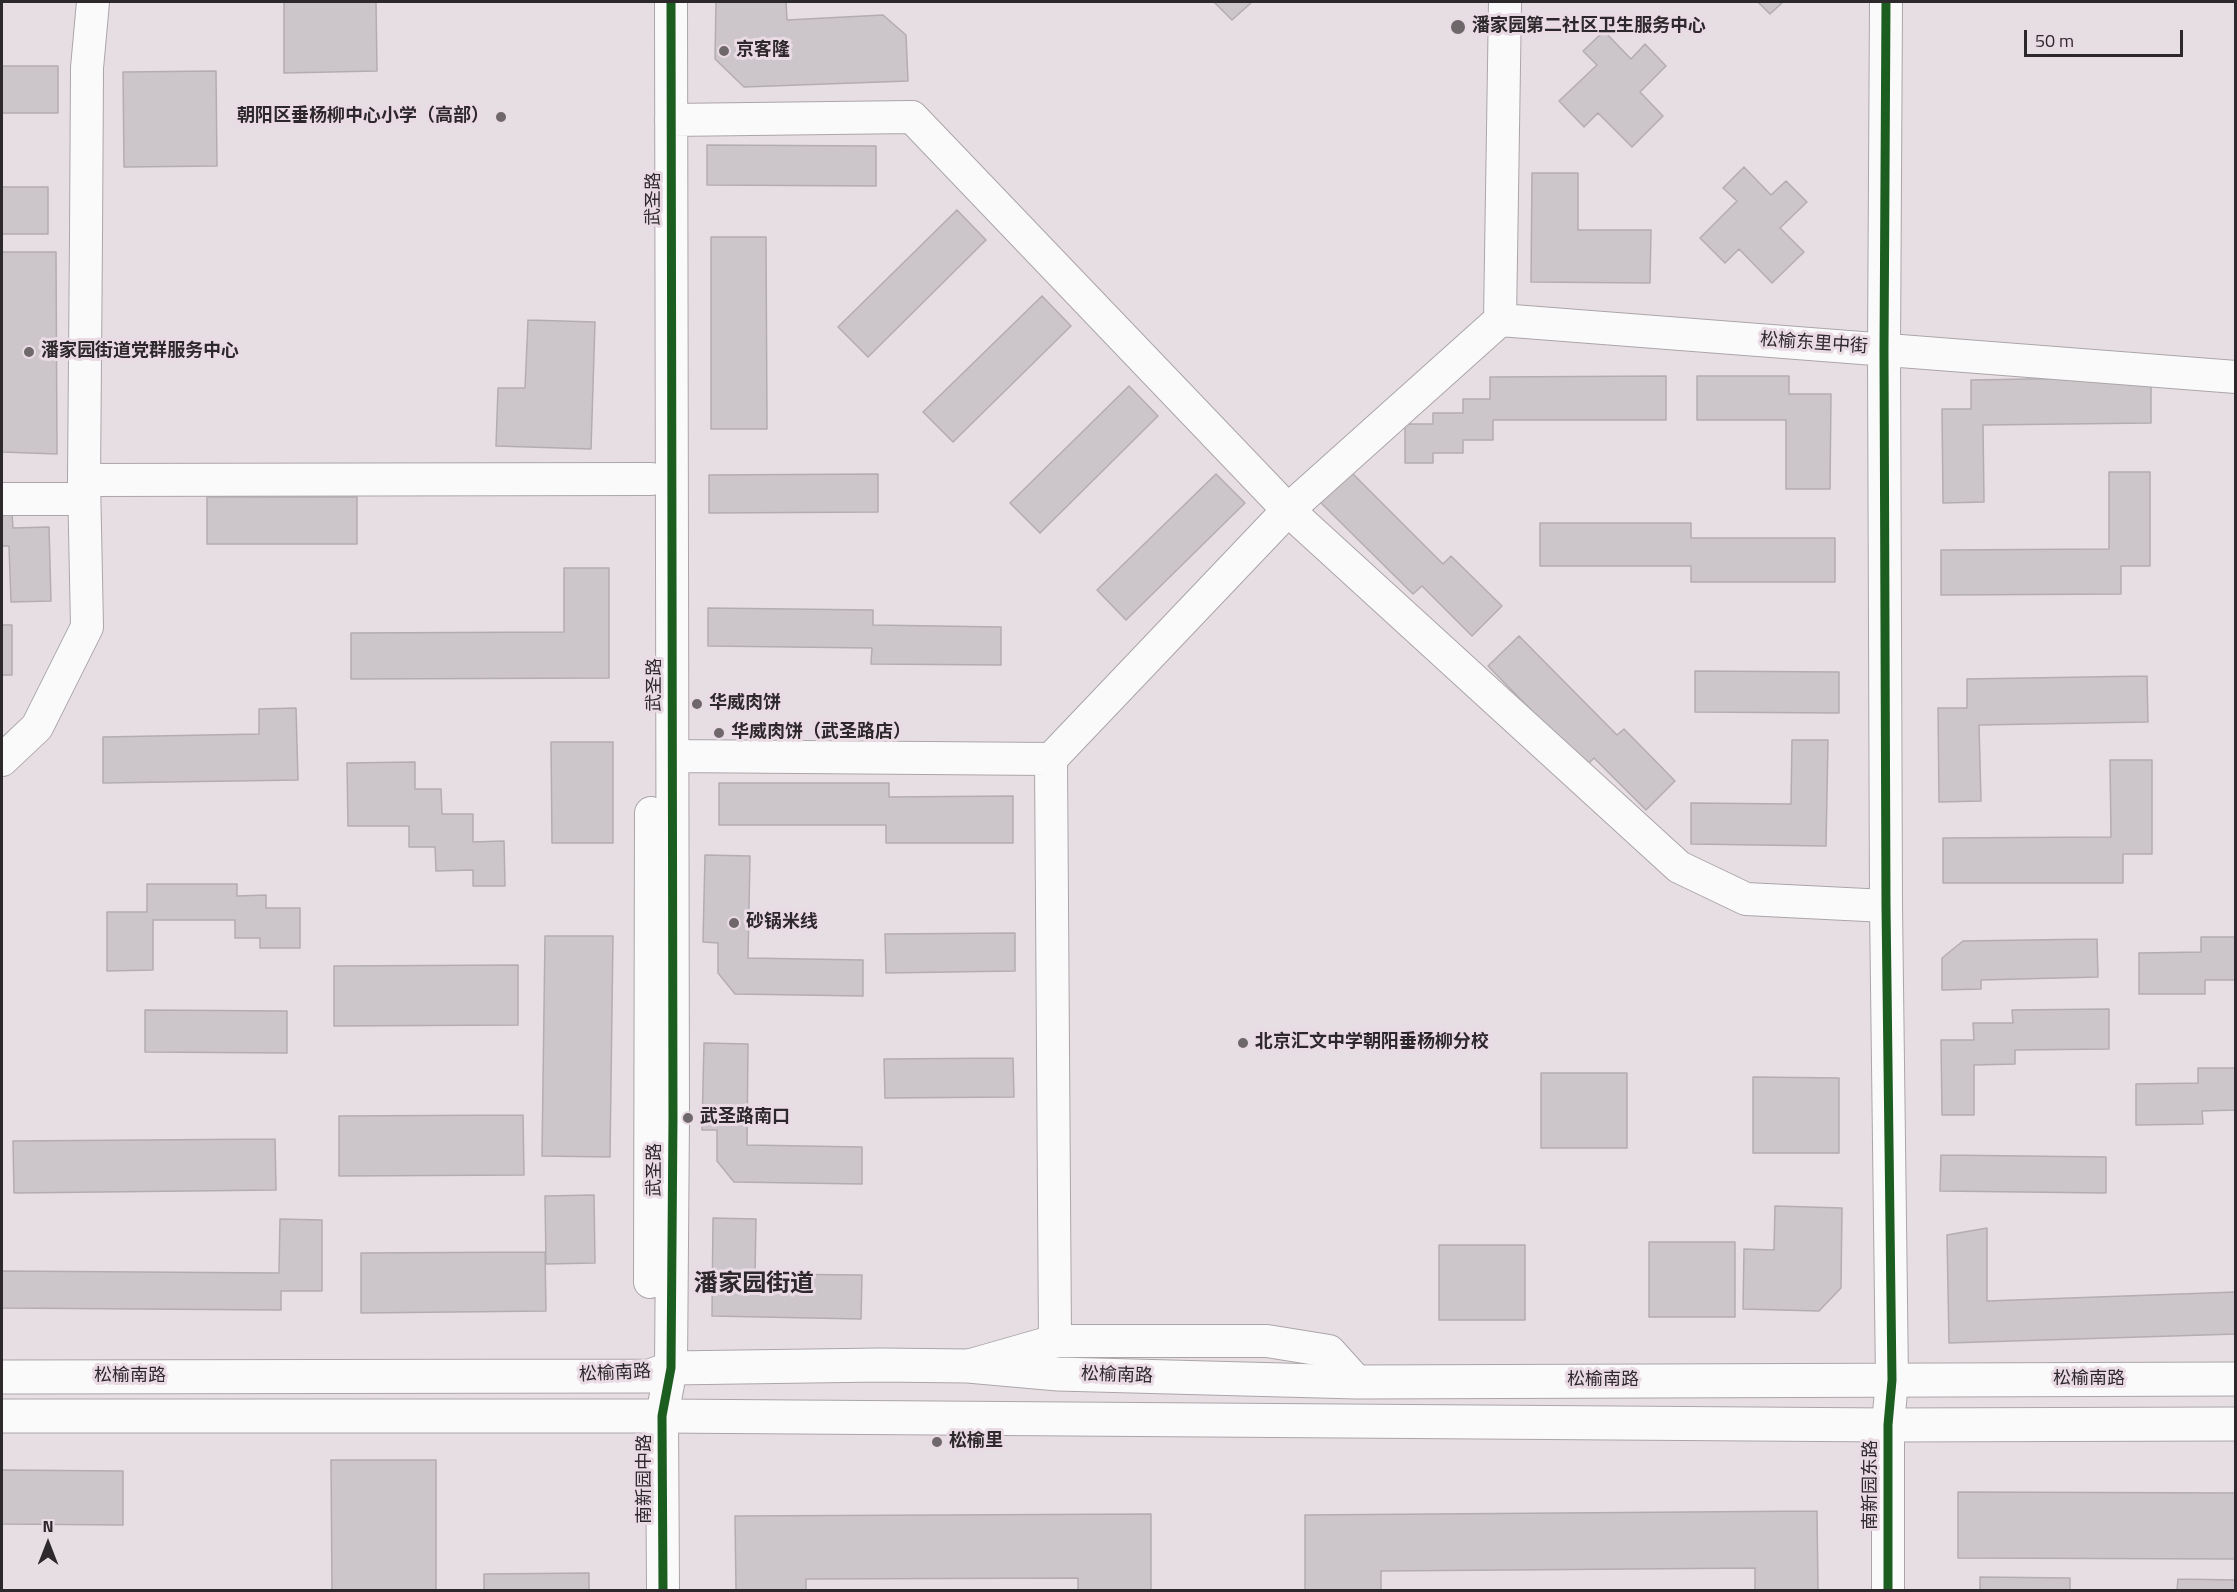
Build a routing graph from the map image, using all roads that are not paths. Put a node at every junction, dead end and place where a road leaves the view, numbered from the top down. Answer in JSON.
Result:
{"nodes":[{"id":1,"x":93,"y":2,"type":"edge"},
{"id":2,"x":651,"y":2,"type":"edge"},
{"id":3,"x":671,"y":2,"type":"edge"},
{"id":4,"x":1505,"y":2,"type":"edge"},
{"id":5,"x":1886,"y":2,"type":"edge"},
{"id":6,"x":671,"y":120,"type":"junction"},
{"id":7,"x":1500,"y":320,"type":"junction"},
{"id":8,"x":1884,"y":350,"type":"junction"},
{"id":9,"x":2235,"y":377,"type":"edge"},
{"id":10,"x":651,"y":479,"type":"junction"},
{"id":11,"x":84,"y":489,"type":"junction"},
{"id":12,"x":2,"y":499,"type":"edge"},
{"id":13,"x":1288,"y":510,"type":"junction"},
{"id":14,"x":673,"y":756,"type":"junction"},
{"id":15,"x":1052,"y":759,"type":"junction"},
{"id":16,"x":2,"y":760,"type":"edge"},
{"id":17,"x":1886,"y":906,"type":"junction"},
{"id":18,"x":1055,"y":1341,"type":"junction"},
{"id":19,"x":968,"y":1366,"type":"junction"},
{"id":20,"x":660,"y":1372,"type":"junction"},
{"id":21,"x":2,"y":1377,"type":"edge"},
{"id":22,"x":2235,"y":1379,"type":"edge"},
{"id":23,"x":1892,"y":1380,"type":"junction"},
{"id":24,"x":1357,"y":1382,"type":"junction"},
{"id":25,"x":2,"y":1416,"type":"edge"},
{"id":26,"x":662,"y":1416,"type":"junction"},
{"id":27,"x":2235,"y":1424,"type":"edge"},
{"id":28,"x":1888,"y":1425,"type":"junction"},
{"id":29,"x":663,"y":1590,"type":"edge"},
{"id":30,"x":1888,"y":1590,"type":"edge"}],
"edges":[{"from":1,"to":11,"type":"street"},
{"from":2,"to":10,"type":"street","name":"武圣路"},
{"from":3,"to":6,"type":"street","name":"武圣路"},
{"from":4,"to":7,"type":"street"},
{"from":5,"to":8,"type":"street","name":"南新园东路"},
{"from":6,"to":13,"type":"street"},
{"from":6,"to":14,"type":"street","name":"武圣路"},
{"from":7,"to":8,"type":"street","name":"松榆东里中街"},
{"from":7,"to":13,"type":"street"},
{"from":8,"to":9,"type":"street","name":"松榆东里中街"},
{"from":8,"to":17,"type":"street","name":"南新园东路"},
{"from":10,"to":11,"type":"street"},
{"from":10,"to":20,"type":"street","name":"武圣路"},
{"from":11,"to":12,"type":"street"},
{"from":11,"to":16,"type":"street"},
{"from":13,"to":15,"type":"street"},
{"from":13,"to":17,"type":"street"},
{"from":14,"to":15,"type":"street"},
{"from":14,"to":20,"type":"street","name":"武圣路"},
{"from":15,"to":18,"type":"street"},
{"from":17,"to":23,"type":"street","name":"南新园东路"},
{"from":18,"to":19,"type":"street"},
{"from":18,"to":24,"type":"street"},
{"from":19,"to":20,"type":"main road","name":"松榆南路"},
{"from":19,"to":24,"type":"main road","name":"松榆南路"},
{"from":20,"to":21,"type":"main road","name":"松榆南路"},
{"from":20,"to":26,"type":"street","name":"南新园中路"},
{"from":22,"to":23,"type":"main road","name":"松榆南路"},
{"from":23,"to":24,"type":"main road","name":"松榆南路"},
{"from":23,"to":28,"type":"street","name":"南新园东路"},
{"from":25,"to":26,"type":"main road"},
{"from":26,"to":28,"type":"main road"},
{"from":26,"to":29,"type":"street","name":"南新园中路"},
{"from":27,"to":28,"type":"main road"},
{"from":28,"to":30,"type":"street","name":"南新园东路"}]}
